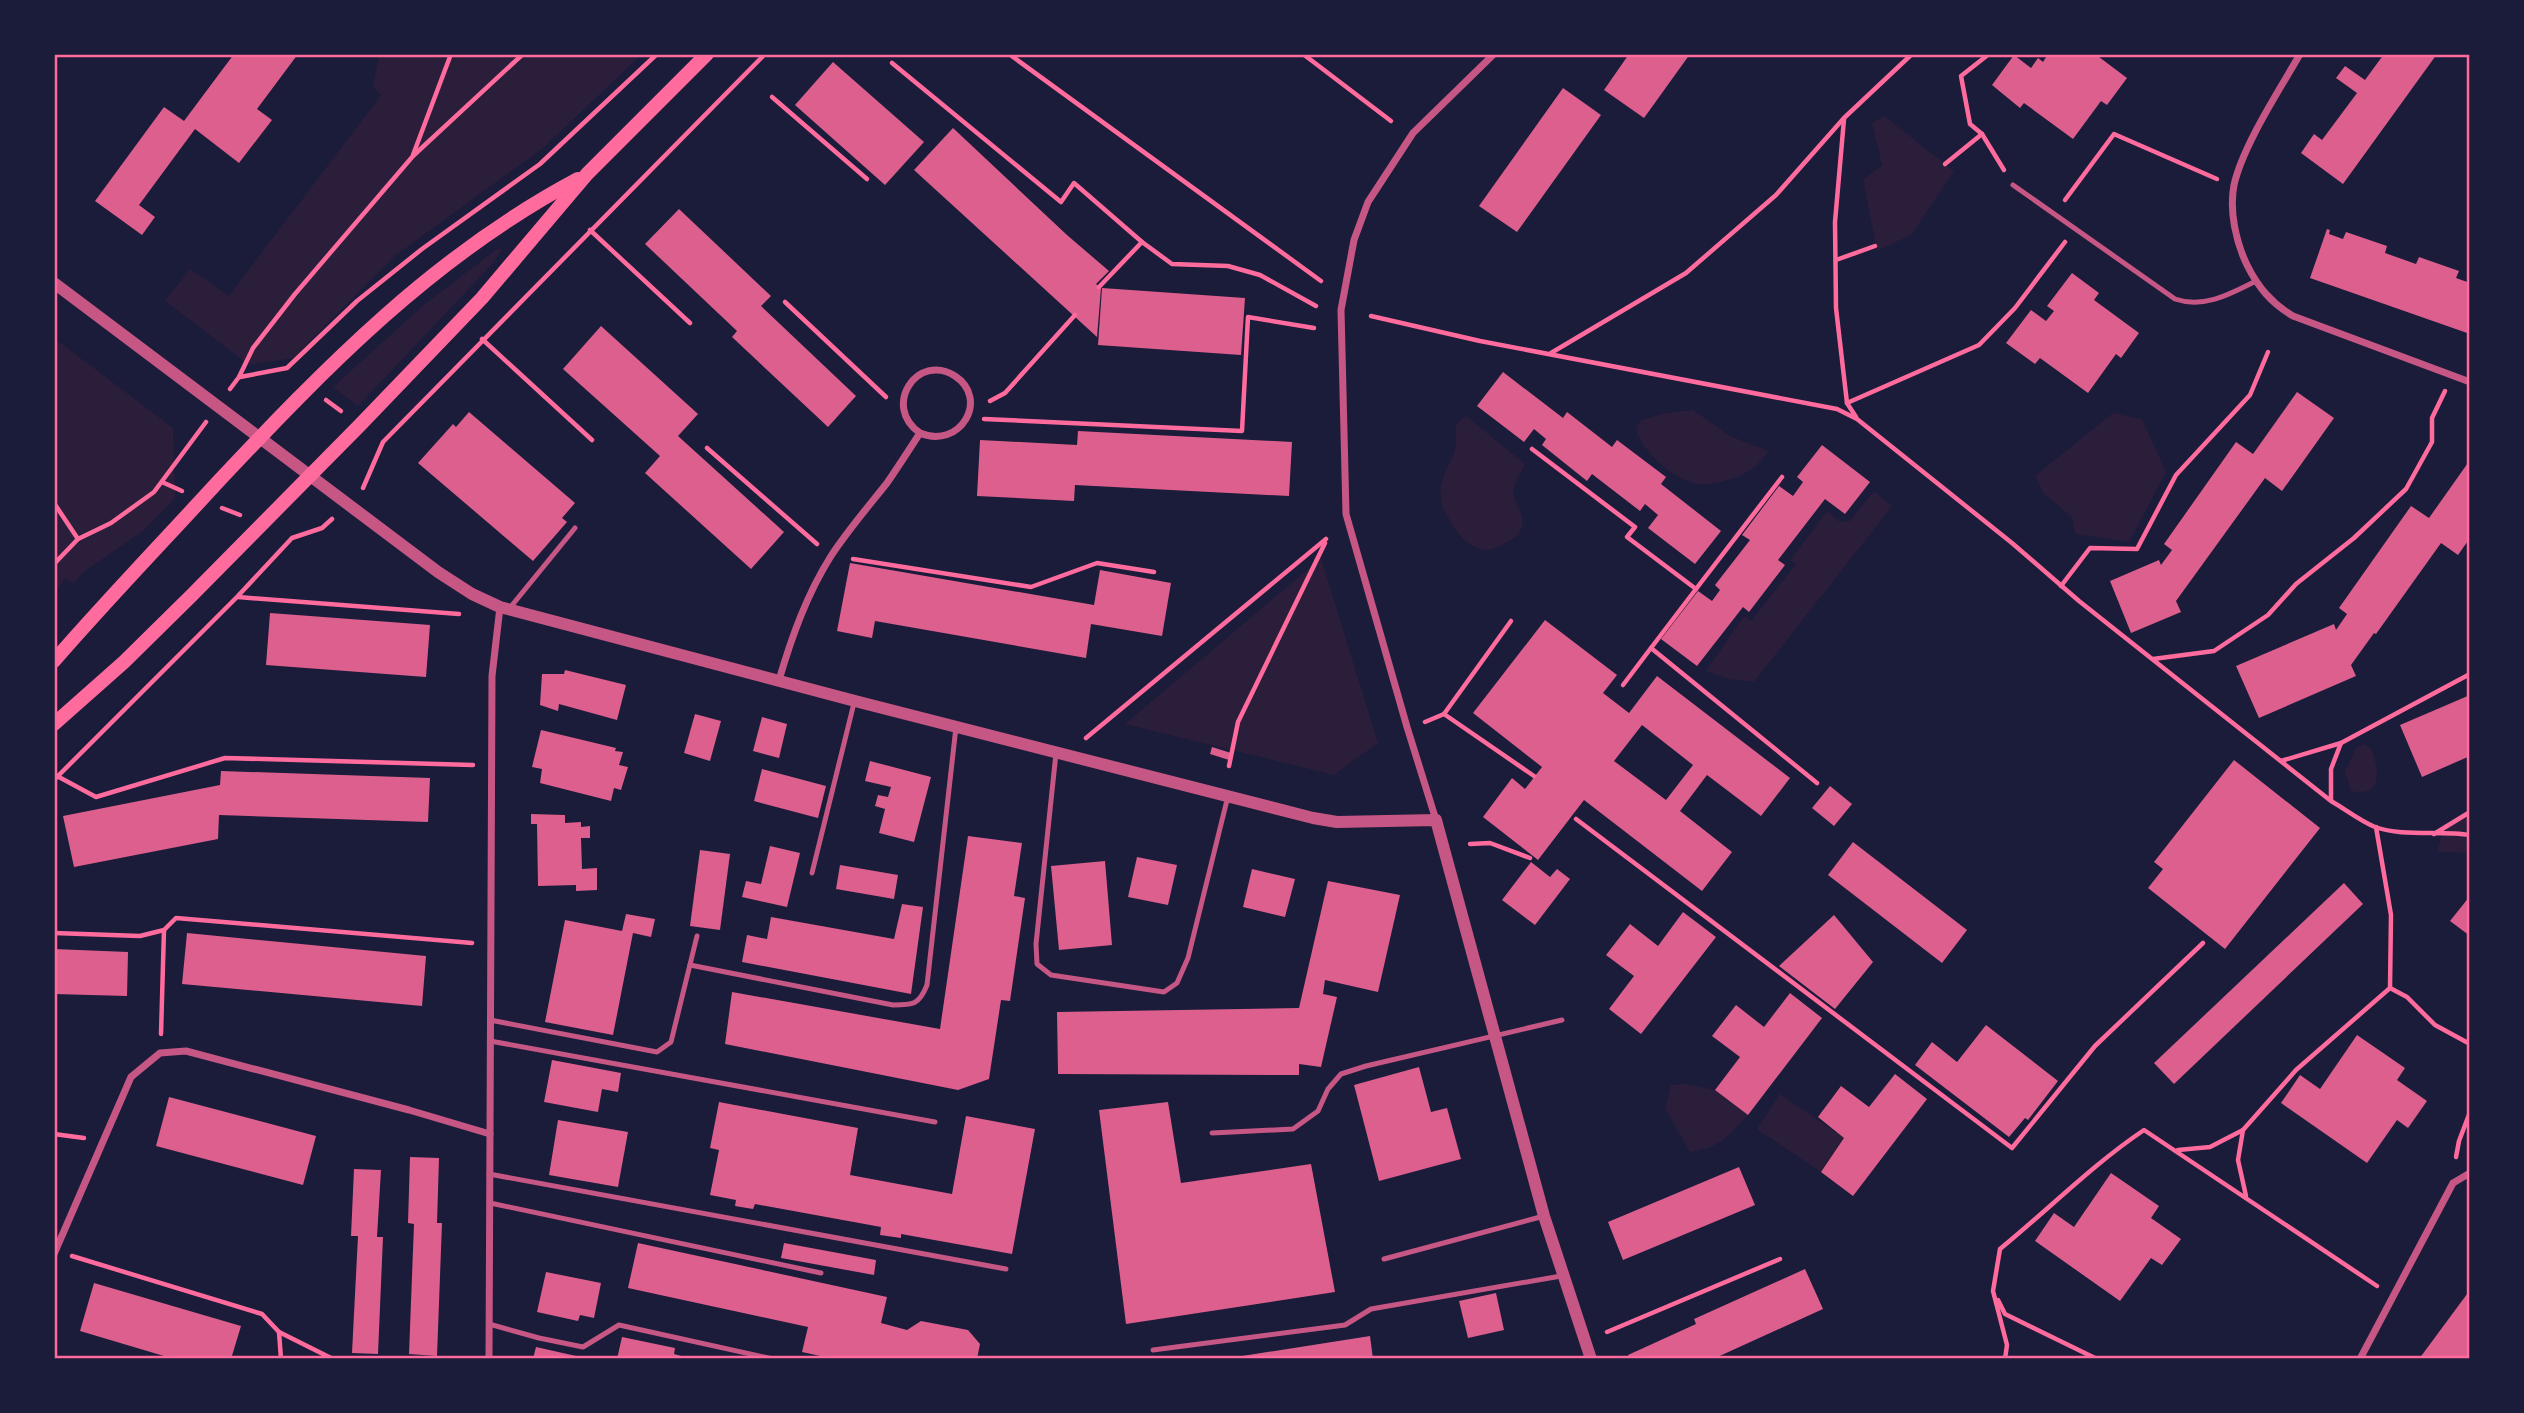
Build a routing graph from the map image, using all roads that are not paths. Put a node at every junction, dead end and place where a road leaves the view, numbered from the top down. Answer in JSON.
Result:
{"nodes":[{"id":1,"x":707,"y":54,"type":"edge"},
{"id":2,"x":1494,"y":54,"type":"edge"},
{"id":3,"x":2300,"y":54,"type":"edge"},
{"id":4,"x":587,"y":174,"type":"junction"},
{"id":5,"x":2013,"y":185,"type":"road end"},
{"id":6,"x":2256,"y":281,"type":"junction"},
{"id":7,"x":54,"y":283,"type":"edge"},
{"id":8,"x":2470,"y":382,"type":"edge"},
{"id":9,"x":920,"y":433,"type":"junction"},
{"id":10,"x":259,"y":438,"type":"junction"},
{"id":11,"x":309,"y":476,"type":"junction"},
{"id":12,"x":575,"y":528,"type":"dead end"},
{"id":13,"x":505,"y":608,"type":"junction"},
{"id":14,"x":54,"y":661,"type":"edge"},
{"id":15,"x":779,"y":680,"type":"junction"},
{"id":16,"x":855,"y":701,"type":"junction"},
{"id":17,"x":54,"y":724,"type":"edge"},
{"id":18,"x":956,"y":727,"type":"junction"},
{"id":19,"x":1056,"y":752,"type":"junction"},
{"id":20,"x":1228,"y":796,"type":"junction"},
{"id":21,"x":1436,"y":820,"type":"junction"},
{"id":22,"x":812,"y":873,"type":"dead end"},
{"id":23,"x":697,"y":936,"type":"dead end"},
{"id":24,"x":690,"y":965,"type":"junction"},
{"id":25,"x":490,"y":1020,"type":"junction"},
{"id":26,"x":1562,"y":1020,"type":"dead end"},
{"id":27,"x":1493,"y":1035,"type":"junction"},
{"id":28,"x":490,"y":1041,"type":"junction"},
{"id":29,"x":936,"y":1122,"type":"dead end"},
{"id":30,"x":1212,"y":1133,"type":"dead end"},
{"id":31,"x":490,"y":1134,"type":"junction"},
{"id":32,"x":2470,"y":1173,"type":"edge"},
{"id":33,"x":489,"y":1174,"type":"junction"},
{"id":34,"x":490,"y":1203,"type":"junction"},
{"id":35,"x":1544,"y":1216,"type":"junction"},
{"id":36,"x":55,"y":1253,"type":"edge"},
{"id":37,"x":1384,"y":1259,"type":"dead end"},
{"id":38,"x":1006,"y":1269,"type":"dead end"},
{"id":39,"x":821,"y":1273,"type":"dead end"},
{"id":40,"x":1564,"y":1275,"type":"junction"},
{"id":41,"x":489,"y":1324,"type":"junction"},
{"id":42,"x":1153,"y":1350,"type":"dead end"},
{"id":43,"x":489,"y":1359,"type":"edge"},
{"id":44,"x":773,"y":1359,"type":"edge"},
{"id":45,"x":1591,"y":1359,"type":"edge"},
{"id":46,"x":2360,"y":1359,"type":"edge"}],
"edges":[{"from":1,"to":4,"type":"main road"},
{"from":2,"to":21,"type":"street"},
{"from":3,"to":6,"type":"street"},
{"from":4,"to":10,"type":"main road"},
{"from":4,"to":11,"type":"main road"},
{"from":5,"to":6,"type":"lane"},
{"from":6,"to":8,"type":"street"},
{"from":7,"to":10,"type":"street"},
{"from":9,"to":9,"type":"street"},
{"from":9,"to":15,"type":"street"},
{"from":10,"to":11,"type":"street"},
{"from":10,"to":14,"type":"main road"},
{"from":11,"to":13,"type":"street"},
{"from":11,"to":17,"type":"main road"},
{"from":12,"to":13,"type":"lane"},
{"from":13,"to":15,"type":"street"},
{"from":13,"to":25,"type":"street"},
{"from":15,"to":16,"type":"street"},
{"from":16,"to":18,"type":"street"},
{"from":16,"to":22,"type":"lane"},
{"from":18,"to":19,"type":"street"},
{"from":18,"to":24,"type":"lane"},
{"from":19,"to":20,"type":"street"},
{"from":19,"to":20,"type":"lane"},
{"from":20,"to":21,"type":"street"},
{"from":21,"to":27,"type":"street"},
{"from":23,"to":24,"type":"lane"},
{"from":24,"to":25,"type":"lane"},
{"from":25,"to":28,"type":"street"},
{"from":26,"to":27,"type":"lane"},
{"from":27,"to":30,"type":"lane"},
{"from":27,"to":35,"type":"street"},
{"from":28,"to":29,"type":"lane"},
{"from":28,"to":31,"type":"street"},
{"from":31,"to":33,"type":"street"},
{"from":31,"to":36,"type":"street"},
{"from":32,"to":46,"type":"street"},
{"from":33,"to":34,"type":"street"},
{"from":33,"to":38,"type":"lane"},
{"from":34,"to":39,"type":"lane"},
{"from":34,"to":41,"type":"street"},
{"from":35,"to":37,"type":"lane"},
{"from":35,"to":40,"type":"street"},
{"from":40,"to":42,"type":"lane"},
{"from":40,"to":45,"type":"street"},
{"from":41,"to":43,"type":"street"},
{"from":41,"to":44,"type":"lane"}]}
